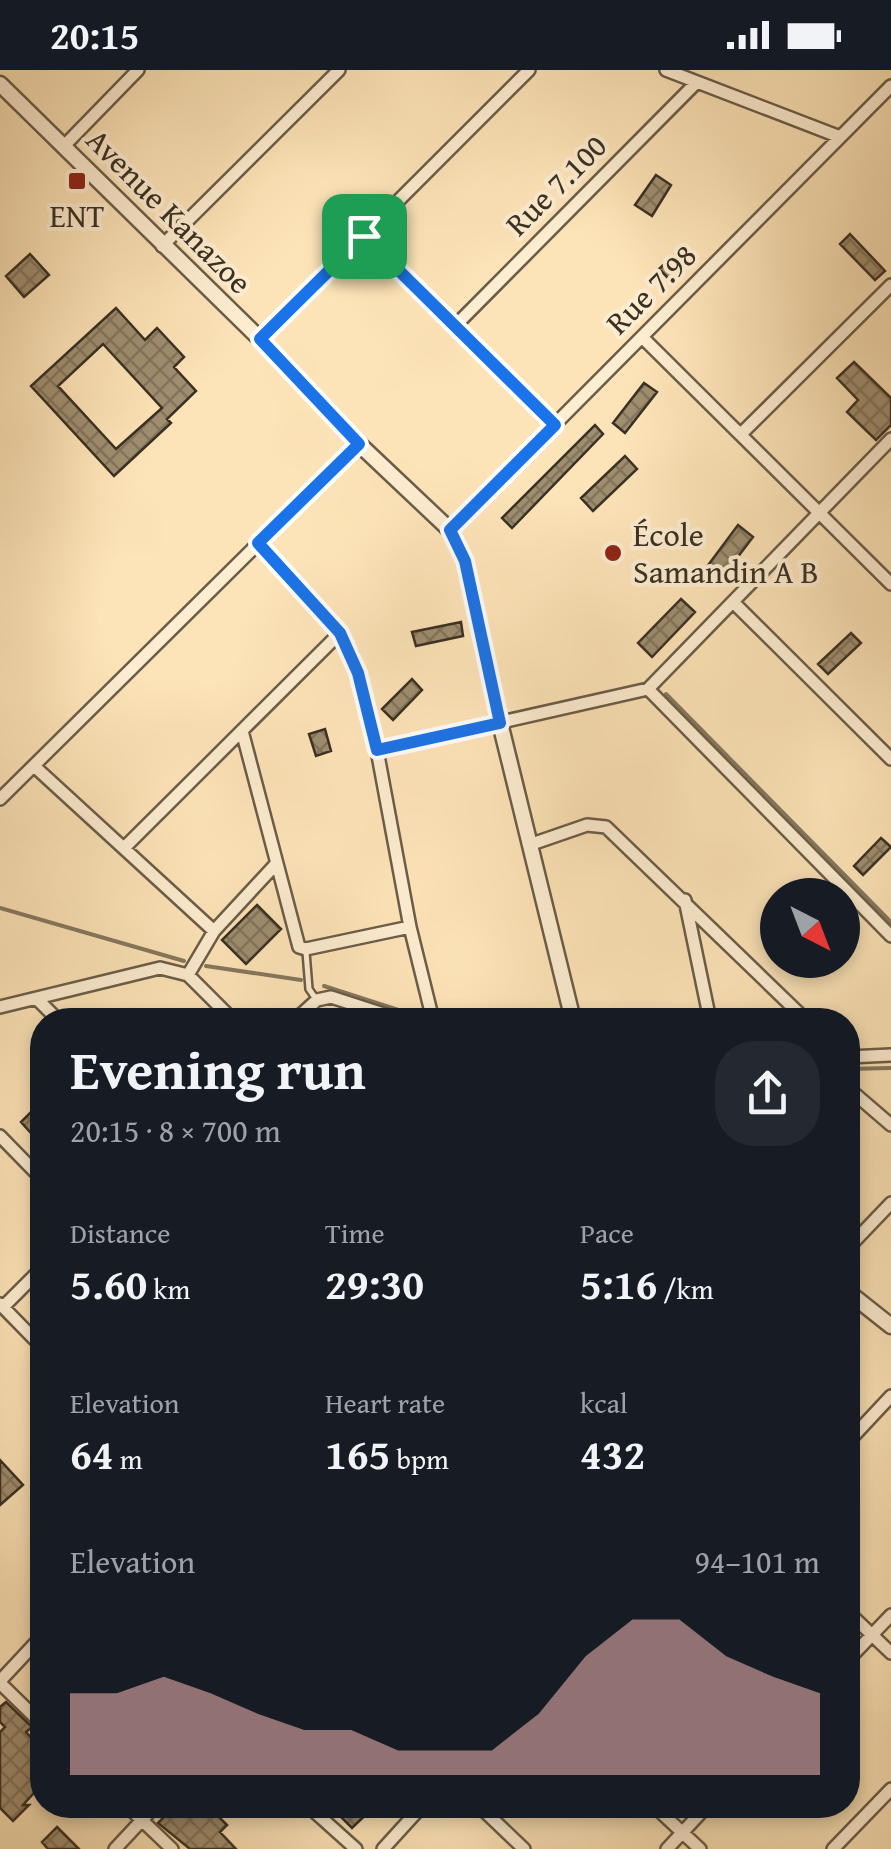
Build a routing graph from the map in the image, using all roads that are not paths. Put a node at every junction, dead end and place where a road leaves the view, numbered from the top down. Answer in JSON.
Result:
{"nodes":[{"id":1,"x":138,"y":70,"type":"edge"},
{"id":2,"x":339,"y":70,"type":"edge"},
{"id":3,"x":529,"y":70,"type":"edge"},
{"id":4,"x":666,"y":70,"type":"edge"},
{"id":5,"x":696,"y":83,"type":"junction"},
{"id":6,"x":0,"y":84,"type":"edge"},
{"id":7,"x":891,"y":86,"type":"edge"},
{"id":8,"x":840,"y":137,"type":"junction"},
{"id":9,"x":64,"y":146,"type":"junction"},
{"id":10,"x":364,"y":236,"type":"junction"},
{"id":11,"x":162,"y":246,"type":"junction"},
{"id":12,"x":891,"y":285,"type":"edge"},
{"id":13,"x":456,"y":326,"type":"junction"},
{"id":14,"x":642,"y":337,"type":"junction"},
{"id":15,"x":260,"y":339,"type":"junction"},
{"id":16,"x":555,"y":425,"type":"junction"},
{"id":17,"x":742,"y":434,"type":"junction"},
{"id":18,"x":891,"y":439,"type":"edge"},
{"id":19,"x":359,"y":444,"type":"junction"},
{"id":20,"x":819,"y":513,"type":"junction"},
{"id":21,"x":450,"y":530,"type":"junction"},
{"id":22,"x":258,"y":543,"type":"junction"},
{"id":23,"x":891,"y":584,"type":"edge"},
{"id":24,"x":732,"y":602,"type":"junction"},
{"id":25,"x":340,"y":633,"type":"junction"},
{"id":26,"x":648,"y":689,"type":"junction"},
{"id":27,"x":500,"y":723,"type":"junction"},
{"id":28,"x":242,"y":731,"type":"junction"},
{"id":29,"x":377,"y":750,"type":"junction"},
{"id":30,"x":891,"y":759,"type":"edge"},
{"id":31,"x":34,"y":766,"type":"junction"},
{"id":32,"x":0,"y":799,"type":"edge"},
{"id":33,"x":529,"y":845,"type":"junction"},
{"id":34,"x":125,"y":847,"type":"junction"},
{"id":35,"x":276,"y":864,"type":"junction"},
{"id":36,"x":684,"y":900,"type":"junction"},
{"id":37,"x":410,"y":926,"type":"junction"},
{"id":38,"x":214,"y":931,"type":"junction"},
{"id":39,"x":891,"y":936,"type":"edge"},
{"id":40,"x":306,"y":950,"type":"junction"},
{"id":41,"x":188,"y":975,"type":"junction"},
{"id":42,"x":37,"y":999,"type":"junction"},
{"id":43,"x":318,"y":1000,"type":"junction"},
{"id":44,"x":0,"y":1007,"type":"edge"},
{"id":45,"x":46,"y":1008,"type":"edge"},
{"id":46,"x":222,"y":1008,"type":"edge"},
{"id":47,"x":309,"y":1008,"type":"edge"},
{"id":48,"x":365,"y":1008,"type":"edge"},
{"id":49,"x":430,"y":1008,"type":"edge"},
{"id":50,"x":570,"y":1008,"type":"edge"},
{"id":51,"x":707,"y":1008,"type":"edge"},
{"id":52,"x":794,"y":1008,"type":"edge"},
{"id":53,"x":891,"y":1055,"type":"edge"},
{"id":54,"x":860,"y":1056,"type":"edge"},
{"id":55,"x":860,"y":1098,"type":"edge"},
{"id":56,"x":891,"y":1125,"type":"edge"},
{"id":57,"x":0,"y":1136,"type":"edge"},
{"id":58,"x":30,"y":1167,"type":"edge"},
{"id":59,"x":891,"y":1203,"type":"edge"},
{"id":60,"x":860,"y":1235,"type":"edge"},
{"id":61,"x":30,"y":1279,"type":"edge"},
{"id":62,"x":860,"y":1301,"type":"edge"},
{"id":63,"x":1,"y":1306,"type":"edge"},
{"id":64,"x":891,"y":1326,"type":"edge"},
{"id":65,"x":30,"y":1335,"type":"edge"},
{"id":66,"x":891,"y":1396,"type":"edge"},
{"id":67,"x":860,"y":1429,"type":"edge"},
{"id":68,"x":891,"y":1615,"type":"edge"},
{"id":69,"x":860,"y":1624,"type":"edge"},
{"id":70,"x":872,"y":1635,"type":"junction"},
{"id":71,"x":860,"y":1648,"type":"edge"},
{"id":72,"x":30,"y":1649,"type":"edge"},
{"id":73,"x":891,"y":1654,"type":"edge"},
{"id":74,"x":0,"y":1682,"type":"edge"},
{"id":75,"x":30,"y":1712,"type":"edge"},
{"id":76,"x":891,"y":1789,"type":"edge"},
{"id":77,"x":139,"y":1818,"type":"edge"},
{"id":78,"x":145,"y":1818,"type":"edge"},
{"id":79,"x":322,"y":1818,"type":"edge"},
{"id":80,"x":411,"y":1818,"type":"edge"},
{"id":81,"x":492,"y":1818,"type":"edge"},
{"id":82,"x":667,"y":1818,"type":"edge"},
{"id":83,"x":695,"y":1818,"type":"edge"},
{"id":84,"x":142,"y":1821,"type":"junction"},
{"id":85,"x":682,"y":1832,"type":"junction"},
{"id":86,"x":115,"y":1849,"type":"edge"},
{"id":87,"x":172,"y":1849,"type":"edge"},
{"id":88,"x":356,"y":1849,"type":"edge"},
{"id":89,"x":384,"y":1849,"type":"edge"},
{"id":90,"x":524,"y":1849,"type":"edge"},
{"id":91,"x":667,"y":1849,"type":"edge"},
{"id":92,"x":700,"y":1849,"type":"edge"},
{"id":93,"x":832,"y":1849,"type":"edge"}],
"edges":[{"from":1,"to":9,"type":"street"},
{"from":2,"to":11,"type":"street"},
{"from":3,"to":10,"type":"street"},
{"from":4,"to":5,"type":"street"},
{"from":5,"to":8,"type":"street"},
{"from":5,"to":13,"type":"street","name":"Rue 7.100"},
{"from":6,"to":9,"type":"street","name":"Avenue Kanazoe"},
{"from":7,"to":8,"type":"street","name":"Rue 7.98"},
{"from":8,"to":14,"type":"street","name":"Rue 7.98"},
{"from":9,"to":11,"type":"street","name":"Avenue Kanazoe"},
{"from":10,"to":13,"type":"street"},
{"from":10,"to":15,"type":"street"},
{"from":11,"to":15,"type":"street","name":"Avenue Kanazoe"},
{"from":12,"to":17,"type":"street"},
{"from":13,"to":16,"type":"street"},
{"from":14,"to":16,"type":"street","name":"Rue 7.98"},
{"from":14,"to":17,"type":"street"},
{"from":15,"to":19,"type":"street","name":"Avenue Kanazoe"},
{"from":16,"to":21,"type":"street","name":"Rue 7.98"},
{"from":17,"to":20,"type":"street"},
{"from":18,"to":20,"type":"street"},
{"from":19,"to":21,"type":"street","name":"Avenue Kanazoe"},
{"from":19,"to":22,"type":"street"},
{"from":20,"to":23,"type":"street"},
{"from":20,"to":24,"type":"street"},
{"from":21,"to":27,"type":"street","name":"Avenue Kanazoe"},
{"from":22,"to":25,"type":"street"},
{"from":22,"to":31,"type":"street"},
{"from":24,"to":26,"type":"street"},
{"from":24,"to":30,"type":"street"},
{"from":25,"to":28,"type":"street"},
{"from":25,"to":29,"type":"street"},
{"from":26,"to":27,"type":"street"},
{"from":26,"to":39,"type":"street"},
{"from":27,"to":29,"type":"street"},
{"from":27,"to":33,"type":"street","name":"Avenue Kanazoe"},
{"from":28,"to":34,"type":"street"},
{"from":28,"to":35,"type":"street"},
{"from":29,"to":37,"type":"street"},
{"from":31,"to":32,"type":"street"},
{"from":31,"to":34,"type":"street"},
{"from":33,"to":36,"type":"street"},
{"from":33,"to":50,"type":"street","name":"Avenue Kanazoe"},
{"from":34,"to":38,"type":"street"},
{"from":35,"to":38,"type":"street"},
{"from":35,"to":40,"type":"street"},
{"from":36,"to":51,"type":"street"},
{"from":36,"to":52,"type":"street"},
{"from":37,"to":40,"type":"street"},
{"from":37,"to":49,"type":"street"},
{"from":38,"to":41,"type":"street"},
{"from":40,"to":43,"type":"lane"},
{"from":41,"to":42,"type":"street"},
{"from":41,"to":46,"type":"street"},
{"from":42,"to":44,"type":"street"},
{"from":42,"to":45,"type":"street"},
{"from":43,"to":47,"type":"street"},
{"from":43,"to":48,"type":"street"},
{"from":53,"to":54,"type":"street"},
{"from":55,"to":56,"type":"street"},
{"from":57,"to":58,"type":"street"},
{"from":59,"to":60,"type":"street"},
{"from":61,"to":63,"type":"street"},
{"from":62,"to":64,"type":"street"},
{"from":63,"to":65,"type":"street"},
{"from":66,"to":67,"type":"street"},
{"from":68,"to":70,"type":"street"},
{"from":69,"to":70,"type":"street"},
{"from":70,"to":71,"type":"street"},
{"from":70,"to":73,"type":"street"},
{"from":72,"to":74,"type":"street"},
{"from":74,"to":75,"type":"street"},
{"from":76,"to":93,"type":"street"},
{"from":77,"to":84,"type":"street"},
{"from":78,"to":84,"type":"street"},
{"from":79,"to":88,"type":"street"},
{"from":80,"to":89,"type":"street"},
{"from":81,"to":90,"type":"street"},
{"from":82,"to":85,"type":"street"},
{"from":83,"to":85,"type":"street"},
{"from":84,"to":86,"type":"street"},
{"from":84,"to":87,"type":"street"},
{"from":85,"to":91,"type":"street"},
{"from":85,"to":92,"type":"street"}]}
